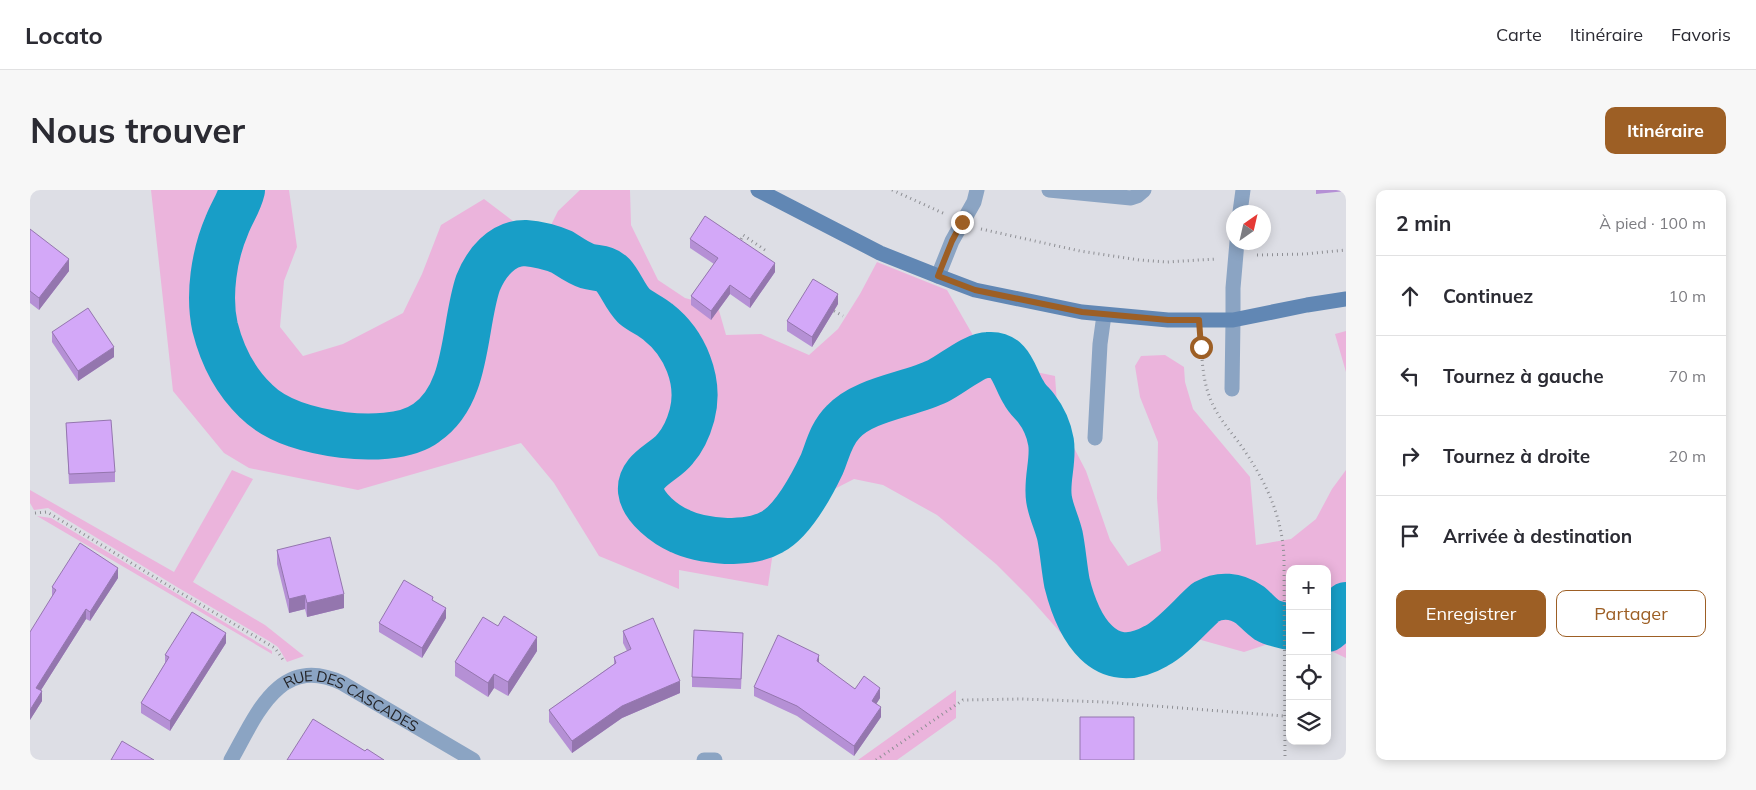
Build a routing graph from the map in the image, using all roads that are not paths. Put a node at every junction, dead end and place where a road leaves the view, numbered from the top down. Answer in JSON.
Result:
{"nodes":[{"id":1,"x":758,"y":190,"type":"edge"},
{"id":2,"x":977,"y":190,"type":"edge"},
{"id":3,"x":1049,"y":190,"type":"edge"},
{"id":4,"x":1144,"y":190,"type":"edge"},
{"id":5,"x":1243,"y":190,"type":"edge"},
{"id":6,"x":1241,"y":205,"type":"edge"},
{"id":7,"x":1236,"y":250,"type":"edge"},
{"id":8,"x":938,"y":276,"type":"junction"},
{"id":9,"x":1346,"y":299,"type":"edge"},
{"id":10,"x":1104,"y":315,"type":"junction"},
{"id":11,"x":1233,"y":320,"type":"junction"},
{"id":12,"x":1232,"y":389,"type":"dead end"},
{"id":13,"x":1095,"y":438,"type":"dead end"},
{"id":14,"x":232,"y":760,"type":"edge"},
{"id":15,"x":473,"y":760,"type":"edge"},
{"id":16,"x":704,"y":760,"type":"edge"},
{"id":17,"x":715,"y":760,"type":"edge"}],
"edges":[{"from":1,"to":8,"type":"main road"},
{"from":2,"to":8,"type":"street"},
{"from":3,"to":4,"type":"street"},
{"from":5,"to":6,"type":"street"},
{"from":7,"to":11,"type":"street"},
{"from":8,"to":10,"type":"main road"},
{"from":9,"to":11,"type":"main road"},
{"from":10,"to":11,"type":"main road"},
{"from":10,"to":13,"type":"street"},
{"from":11,"to":12,"type":"street"},
{"from":14,"to":15,"type":"street","name":"RUE DES CASCADES"},
{"from":16,"to":17,"type":"street"}]}
